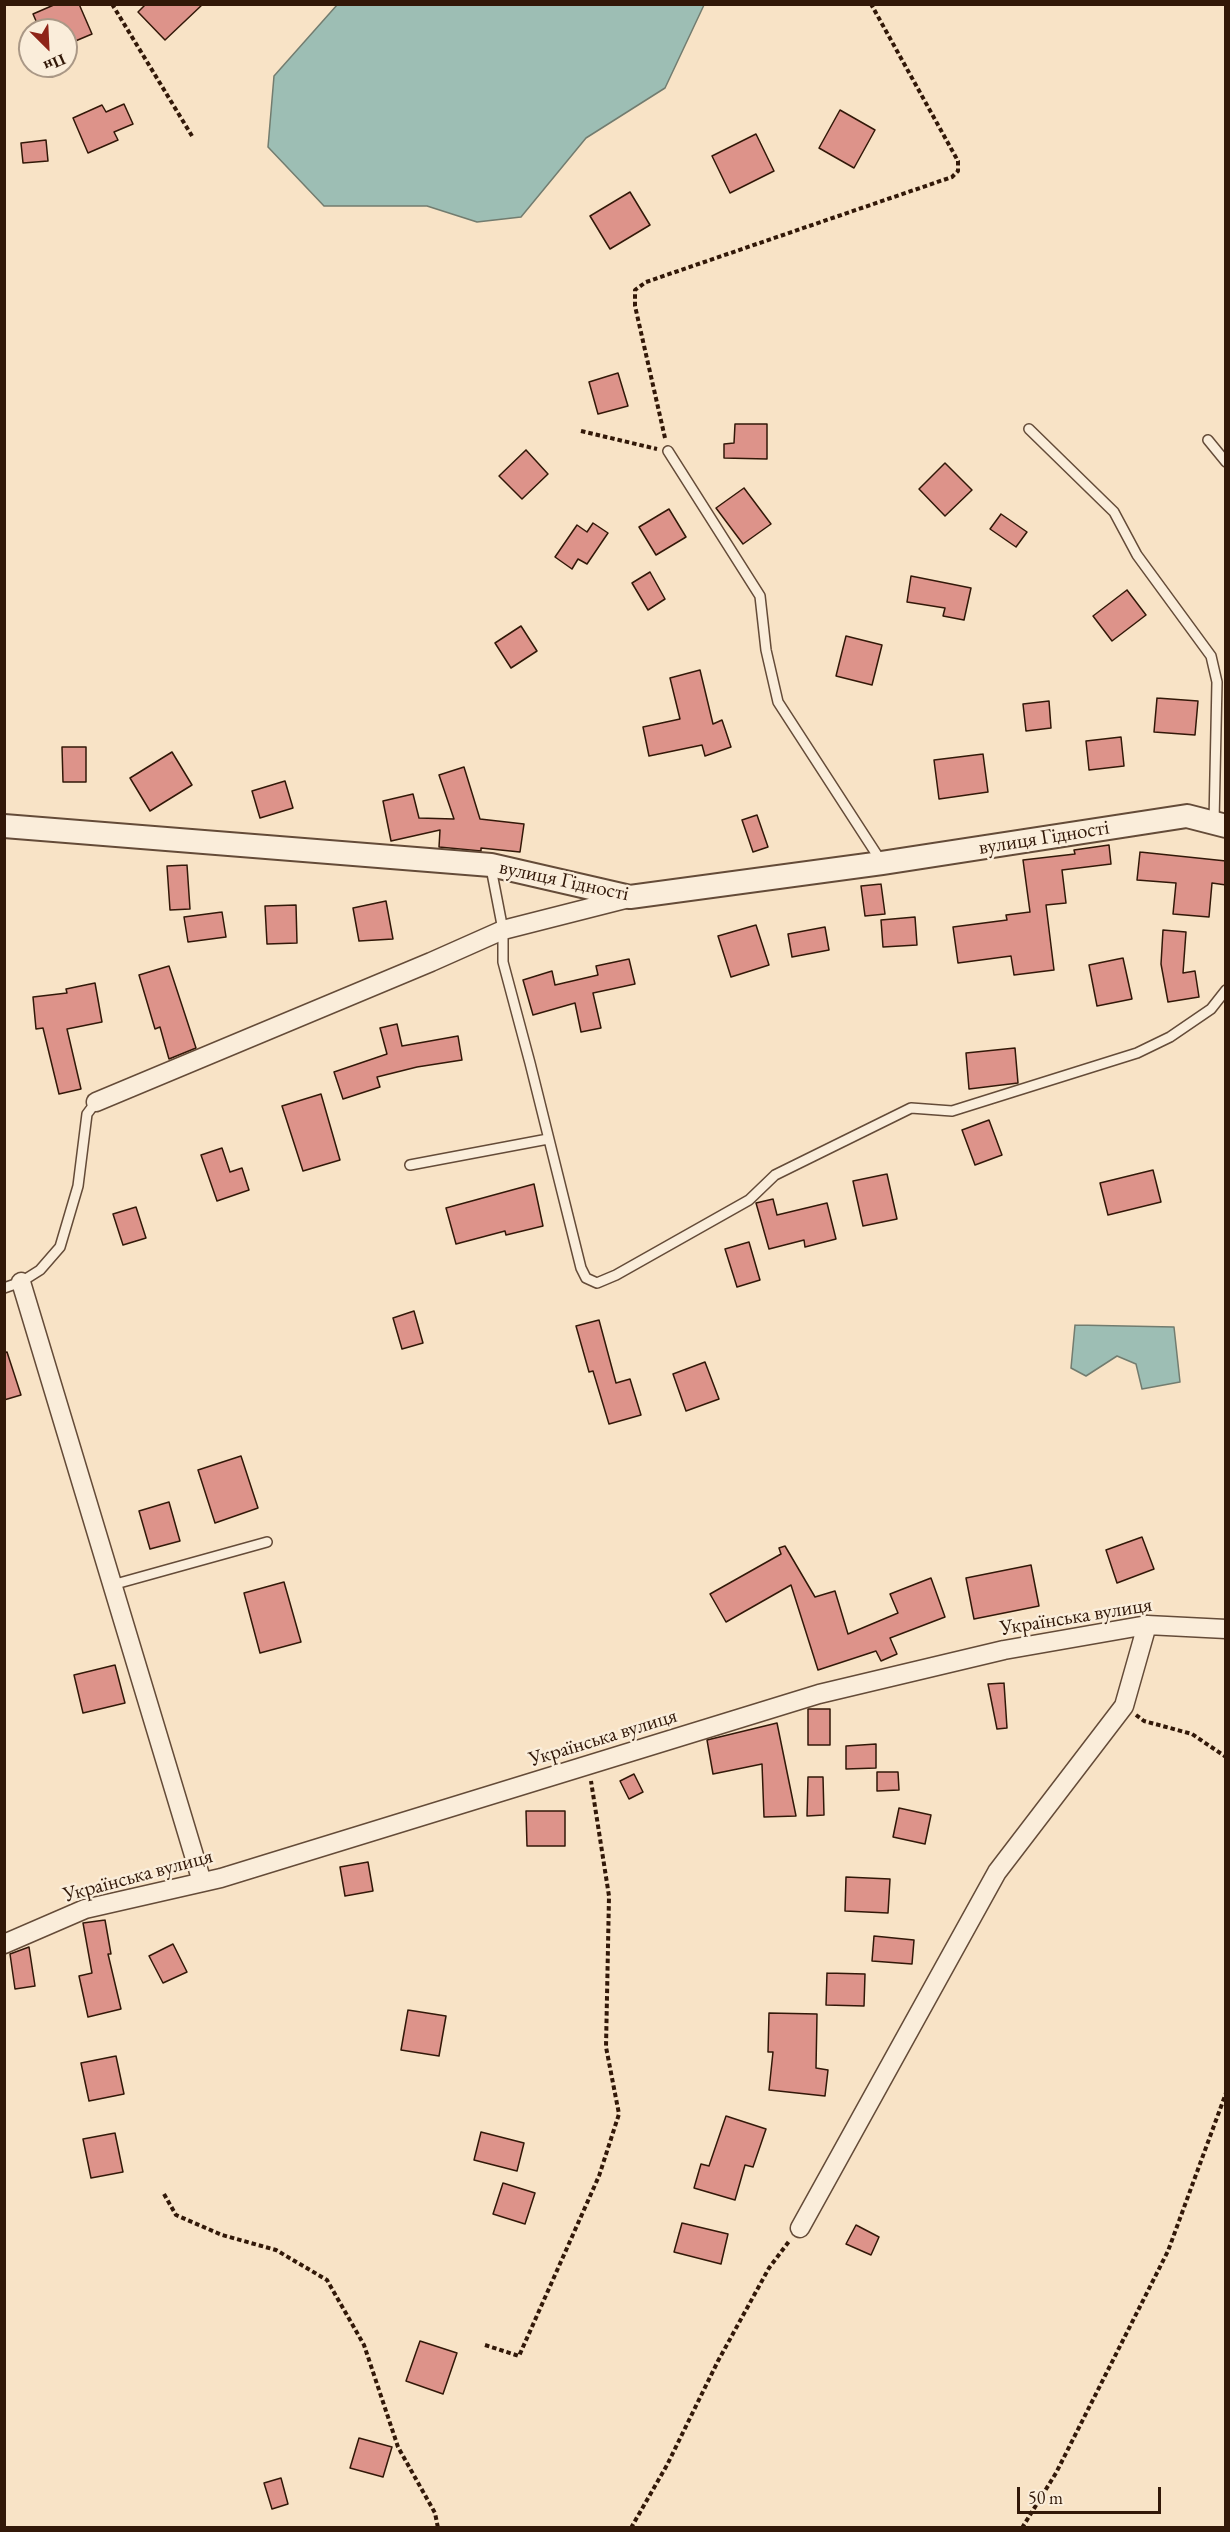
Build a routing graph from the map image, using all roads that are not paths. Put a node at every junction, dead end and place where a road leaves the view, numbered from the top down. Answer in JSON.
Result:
{"nodes":[{"id":1,"x":1029,"y":429,"type":"dead end"},
{"id":2,"x":1208,"y":440,"type":"dead end"},
{"id":3,"x":669,"y":451,"type":"road end"},
{"id":4,"x":1226,"y":462,"type":"edge"},
{"id":5,"x":1222,"y":821,"type":"edge"},
{"id":6,"x":4,"y":826,"type":"edge"},
{"id":7,"x":882,"y":863,"type":"junction"},
{"id":8,"x":491,"y":865,"type":"junction"},
{"id":9,"x":630,"y":897,"type":"junction"},
{"id":10,"x":503,"y":930,"type":"junction"},
{"id":11,"x":1226,"y":990,"type":"edge"},
{"id":12,"x":96,"y":1102,"type":"joint"},
{"id":13,"x":548,"y":1139,"type":"junction"},
{"id":14,"x":410,"y":1166,"type":"dead end"},
{"id":15,"x":13,"y":1285,"type":"edge"},
{"id":16,"x":267,"y":1542,"type":"dead end"},
{"id":17,"x":112,"y":1585,"type":"junction"},
{"id":18,"x":1147,"y":1625,"type":"junction"},
{"id":19,"x":1226,"y":1629,"type":"edge"},
{"id":20,"x":202,"y":1882,"type":"junction"},
{"id":21,"x":4,"y":1944,"type":"edge"},
{"id":22,"x":800,"y":2228,"type":"road end"}],
"edges":[{"from":1,"to":5,"type":"lane"},
{"from":2,"to":4,"type":"lane"},
{"from":3,"to":7,"type":"lane"},
{"from":5,"to":7,"type":"street","name":"вулиця Гідності"},
{"from":6,"to":8,"type":"street","name":"вулиця Гідності"},
{"from":7,"to":9,"type":"street","name":"вулиця Гідності"},
{"from":8,"to":9,"type":"street","name":"вулиця Гідності"},
{"from":8,"to":10,"type":"lane"},
{"from":9,"to":10,"type":"street"},
{"from":10,"to":12,"type":"street"},
{"from":10,"to":13,"type":"lane"},
{"from":11,"to":13,"type":"lane"},
{"from":12,"to":15,"type":"lane"},
{"from":13,"to":14,"type":"lane"},
{"from":15,"to":17,"type":"street"},
{"from":16,"to":17,"type":"lane"},
{"from":17,"to":20,"type":"street"},
{"from":18,"to":19,"type":"street","name":"Українська вулиця"},
{"from":18,"to":20,"type":"street","name":"Українська вулиця"},
{"from":18,"to":22,"type":"street"},
{"from":20,"to":21,"type":"street","name":"Українська вулиця"}]}
